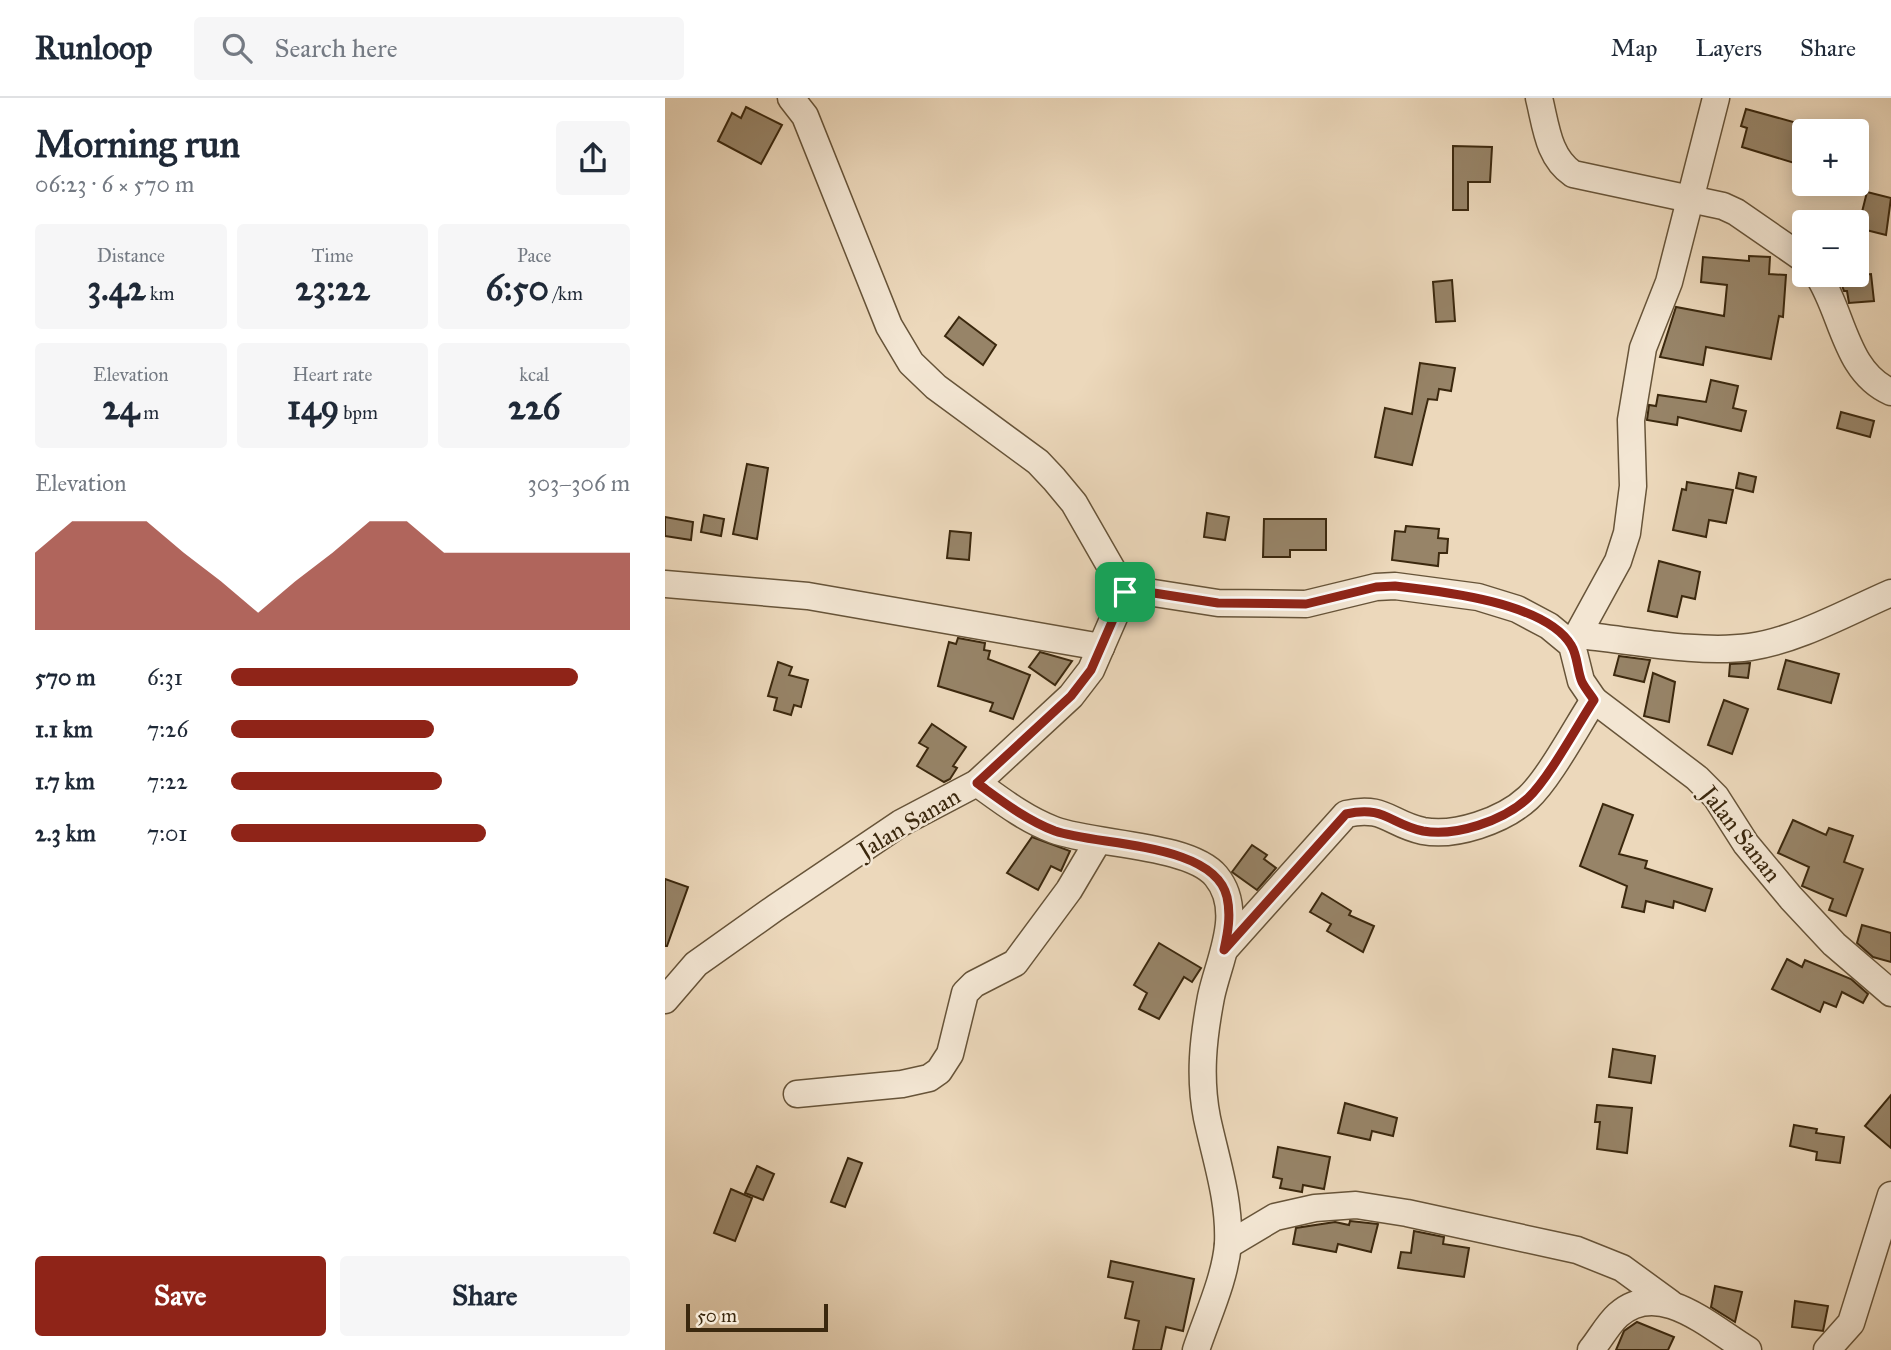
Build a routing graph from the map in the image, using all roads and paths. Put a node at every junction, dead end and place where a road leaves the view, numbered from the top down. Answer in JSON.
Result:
{"nodes":[{"id":1,"x":791,"y":98,"type":"edge"},
{"id":2,"x":1539,"y":98,"type":"edge"},
{"id":3,"x":1716,"y":98,"type":"edge"},
{"id":4,"x":1690,"y":201,"type":"junction"},
{"id":5,"x":1792,"y":251,"type":"edge"},
{"id":6,"x":1823,"y":287,"type":"edge"},
{"id":7,"x":1891,"y":393,"type":"edge"},
{"id":8,"x":665,"y":584,"type":"edge"},
{"id":9,"x":1125,"y":592,"type":"junction"},
{"id":10,"x":1891,"y":593,"type":"edge"},
{"id":11,"x":1575,"y":640,"type":"junction"},
{"id":12,"x":1101,"y":647,"type":"junction"},
{"id":13,"x":1594,"y":700,"type":"junction"},
{"id":14,"x":977,"y":783,"type":"junction"},
{"id":15,"x":1098,"y":841,"type":"junction"},
{"id":16,"x":1224,"y":950,"type":"junction"},
{"id":17,"x":1891,"y":993,"type":"edge"},
{"id":18,"x":665,"y":1000,"type":"edge"},
{"id":19,"x":797,"y":1094,"type":"dead end"},
{"id":20,"x":1891,"y":1195,"type":"edge"},
{"id":21,"x":1228,"y":1245,"type":"junction"},
{"id":22,"x":1670,"y":1303,"type":"junction"},
{"id":23,"x":1196,"y":1350,"type":"edge"},
{"id":24,"x":1591,"y":1350,"type":"edge"},
{"id":25,"x":1748,"y":1350,"type":"edge"},
{"id":26,"x":1827,"y":1350,"type":"edge"}],
"edges":[{"from":1,"to":9,"type":"street"},
{"from":2,"to":4,"type":"street"},
{"from":3,"to":4,"type":"street"},
{"from":4,"to":5,"type":"street"},
{"from":4,"to":11,"type":"street"},
{"from":6,"to":7,"type":"street"},
{"from":8,"to":12,"type":"street"},
{"from":9,"to":11,"type":"street"},
{"from":9,"to":12,"type":"street","name":"Jalan Sanan"},
{"from":10,"to":11,"type":"street"},
{"from":11,"to":13,"type":"street","name":"Jalan Sanan"},
{"from":12,"to":14,"type":"street","name":"Jalan Sanan"},
{"from":13,"to":16,"type":"street"},
{"from":13,"to":17,"type":"street","name":"Jalan Sanan"},
{"from":14,"to":15,"type":"street"},
{"from":14,"to":18,"type":"street","name":"Jalan Sanan"},
{"from":15,"to":16,"type":"street"},
{"from":15,"to":19,"type":"street"},
{"from":16,"to":21,"type":"street"},
{"from":20,"to":26,"type":"street"},
{"from":21,"to":22,"type":"street"},
{"from":21,"to":23,"type":"street"},
{"from":22,"to":24,"type":"street"},
{"from":22,"to":25,"type":"street"}]}
